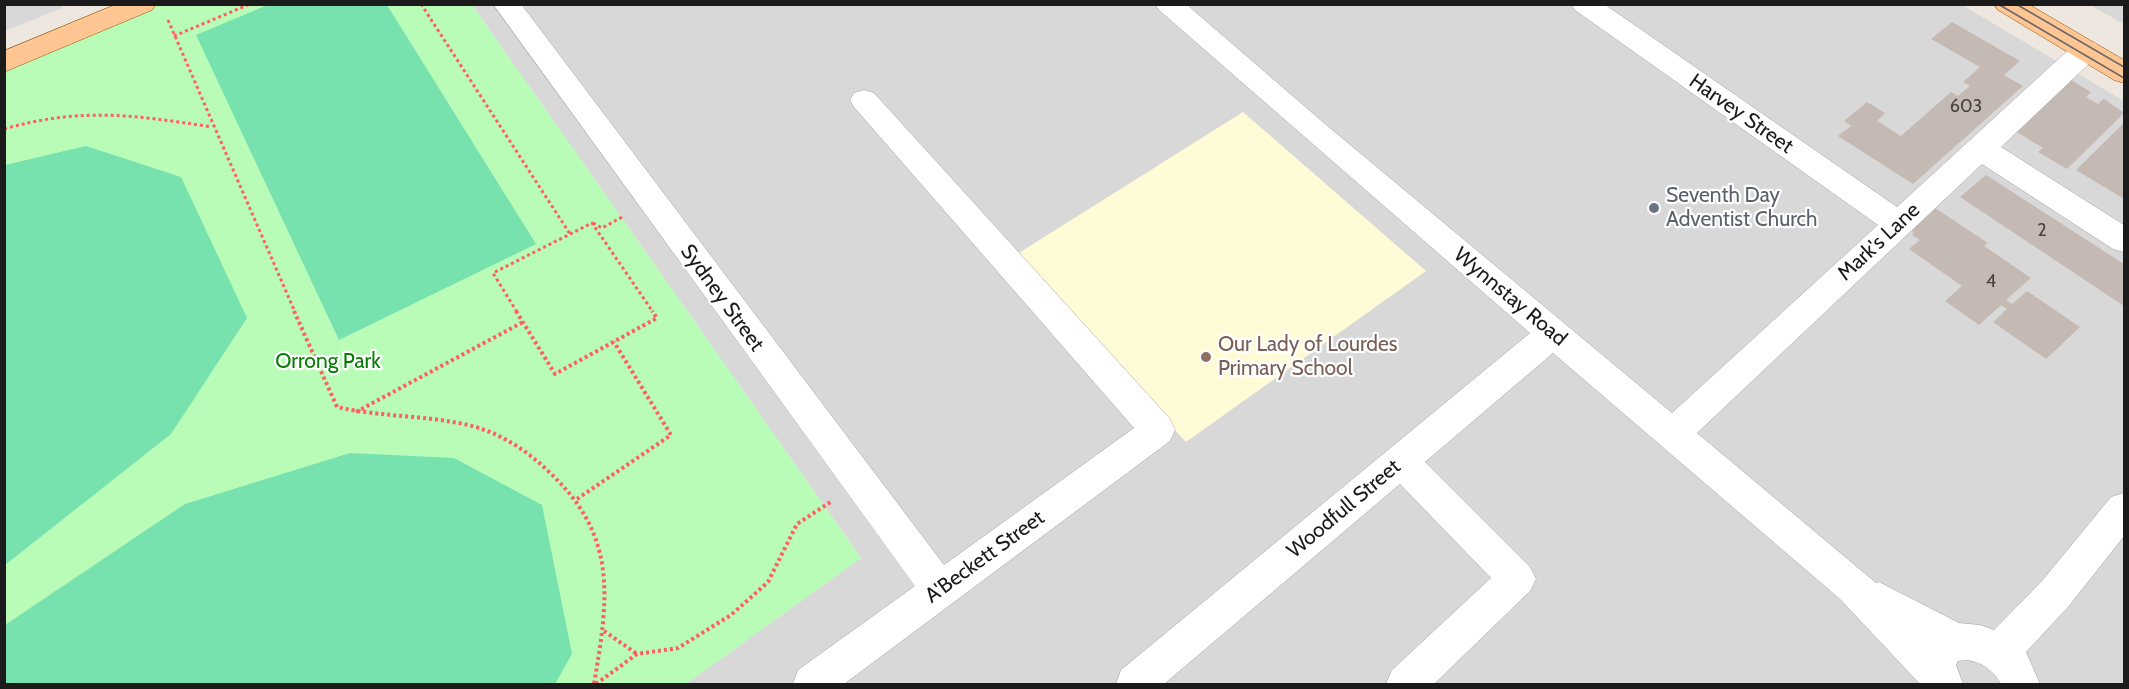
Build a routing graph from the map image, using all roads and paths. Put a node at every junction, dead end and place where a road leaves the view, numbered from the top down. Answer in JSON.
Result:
{"nodes":[{"id":1,"x":143,"y":4,"type":"edge"},
{"id":2,"x":249,"y":4,"type":"edge"},
{"id":3,"x":421,"y":4,"type":"edge"},
{"id":4,"x":506,"y":4,"type":"edge"},
{"id":5,"x":1168,"y":4,"type":"edge"},
{"id":6,"x":1584,"y":4,"type":"edge"},
{"id":7,"x":2018,"y":7,"type":"edge"},
{"id":8,"x":168,"y":20,"type":"dead end"},
{"id":9,"x":174,"y":36,"type":"junction"},
{"id":10,"x":2086,"y":50,"type":"junction"},
{"id":11,"x":4,"y":62,"type":"edge"},
{"id":12,"x":2124,"y":73,"type":"edge"},
{"id":13,"x":864,"y":100,"type":"dead end"},
{"id":14,"x":213,"y":127,"type":"junction"},
{"id":15,"x":4,"y":129,"type":"edge"},
{"id":16,"x":1981,"y":149,"type":"junction"},
{"id":17,"x":592,"y":223,"type":"junction"},
{"id":18,"x":1898,"y":223,"type":"junction"},
{"id":19,"x":609,"y":224,"type":"dead end"},
{"id":20,"x":570,"y":234,"type":"junction"},
{"id":21,"x":2124,"y":240,"type":"edge"},
{"id":22,"x":523,"y":322,"type":"junction"},
{"id":23,"x":1553,"y":333,"type":"junction"},
{"id":24,"x":614,"y":342,"type":"junction"},
{"id":25,"x":356,"y":412,"type":"junction"},
{"id":26,"x":1673,"y":434,"type":"junction"},
{"id":27,"x":1401,"y":461,"type":"junction"},
{"id":28,"x":842,"y":495,"type":"dead end"},
{"id":29,"x":577,"y":499,"type":"junction"},
{"id":30,"x":2124,"y":509,"type":"edge"},
{"id":31,"x":1853,"y":586,"type":"junction"},
{"id":32,"x":940,"y":590,"type":"junction"},
{"id":33,"x":603,"y":631,"type":"junction"},
{"id":34,"x":1955,"y":641,"type":"junction"},
{"id":35,"x":1999,"y":653,"type":"junction"},
{"id":36,"x":637,"y":654,"type":"junction"},
{"id":37,"x":1942,"y":682,"type":"edge"},
{"id":38,"x":595,"y":684,"type":"edge"},
{"id":39,"x":812,"y":684,"type":"edge"},
{"id":40,"x":1135,"y":684,"type":"edge"},
{"id":41,"x":1406,"y":684,"type":"edge"},
{"id":42,"x":2021,"y":684,"type":"edge"}],
"edges":[{"from":1,"to":11,"type":"main road"},
{"from":2,"to":9,"type":"path"},
{"from":3,"to":20,"type":"path"},
{"from":4,"to":32,"type":"street","name":"Sydney Street"},
{"from":5,"to":23,"type":"street","name":"Wynnstay Road"},
{"from":6,"to":18,"type":"street","name":"Harvey Street"},
{"from":7,"to":10,"type":"main road"},
{"from":8,"to":9,"type":"path"},
{"from":9,"to":14,"type":"path"},
{"from":10,"to":12,"type":"main road"},
{"from":10,"to":16,"type":"street","name":"Mark's Lane"},
{"from":13,"to":32,"type":"street","name":"A'Beckett Street"},
{"from":14,"to":15,"type":"path"},
{"from":14,"to":25,"type":"path"},
{"from":16,"to":18,"type":"street","name":"Mark's Lane"},
{"from":16,"to":21,"type":"street"},
{"from":17,"to":19,"type":"path"},
{"from":17,"to":20,"type":"path"},
{"from":17,"to":24,"type":"path"},
{"from":18,"to":26,"type":"street","name":"Mark's Lane"},
{"from":20,"to":22,"type":"path"},
{"from":22,"to":24,"type":"path"},
{"from":22,"to":25,"type":"path"},
{"from":23,"to":26,"type":"street","name":"Wynnstay Road"},
{"from":23,"to":27,"type":"street","name":"Woodfull Street"},
{"from":24,"to":29,"type":"path"},
{"from":25,"to":29,"type":"path"},
{"from":26,"to":31,"type":"street","name":"Wynnstay Road"},
{"from":27,"to":40,"type":"street","name":"Woodfull Street"},
{"from":27,"to":41,"type":"street"},
{"from":28,"to":36,"type":"path"},
{"from":29,"to":33,"type":"path"},
{"from":30,"to":35,"type":"street"},
{"from":31,"to":34,"type":"street","name":"Wynnstay Road"},
{"from":31,"to":37,"type":"street","name":"Wynnstay Road"},
{"from":32,"to":39,"type":"street","name":"A'Beckett Street"},
{"from":33,"to":36,"type":"path"},
{"from":33,"to":38,"type":"path"},
{"from":34,"to":35,"type":"street"},
{"from":34,"to":37,"type":"street"},
{"from":35,"to":42,"type":"street"},
{"from":36,"to":38,"type":"path"}]}
